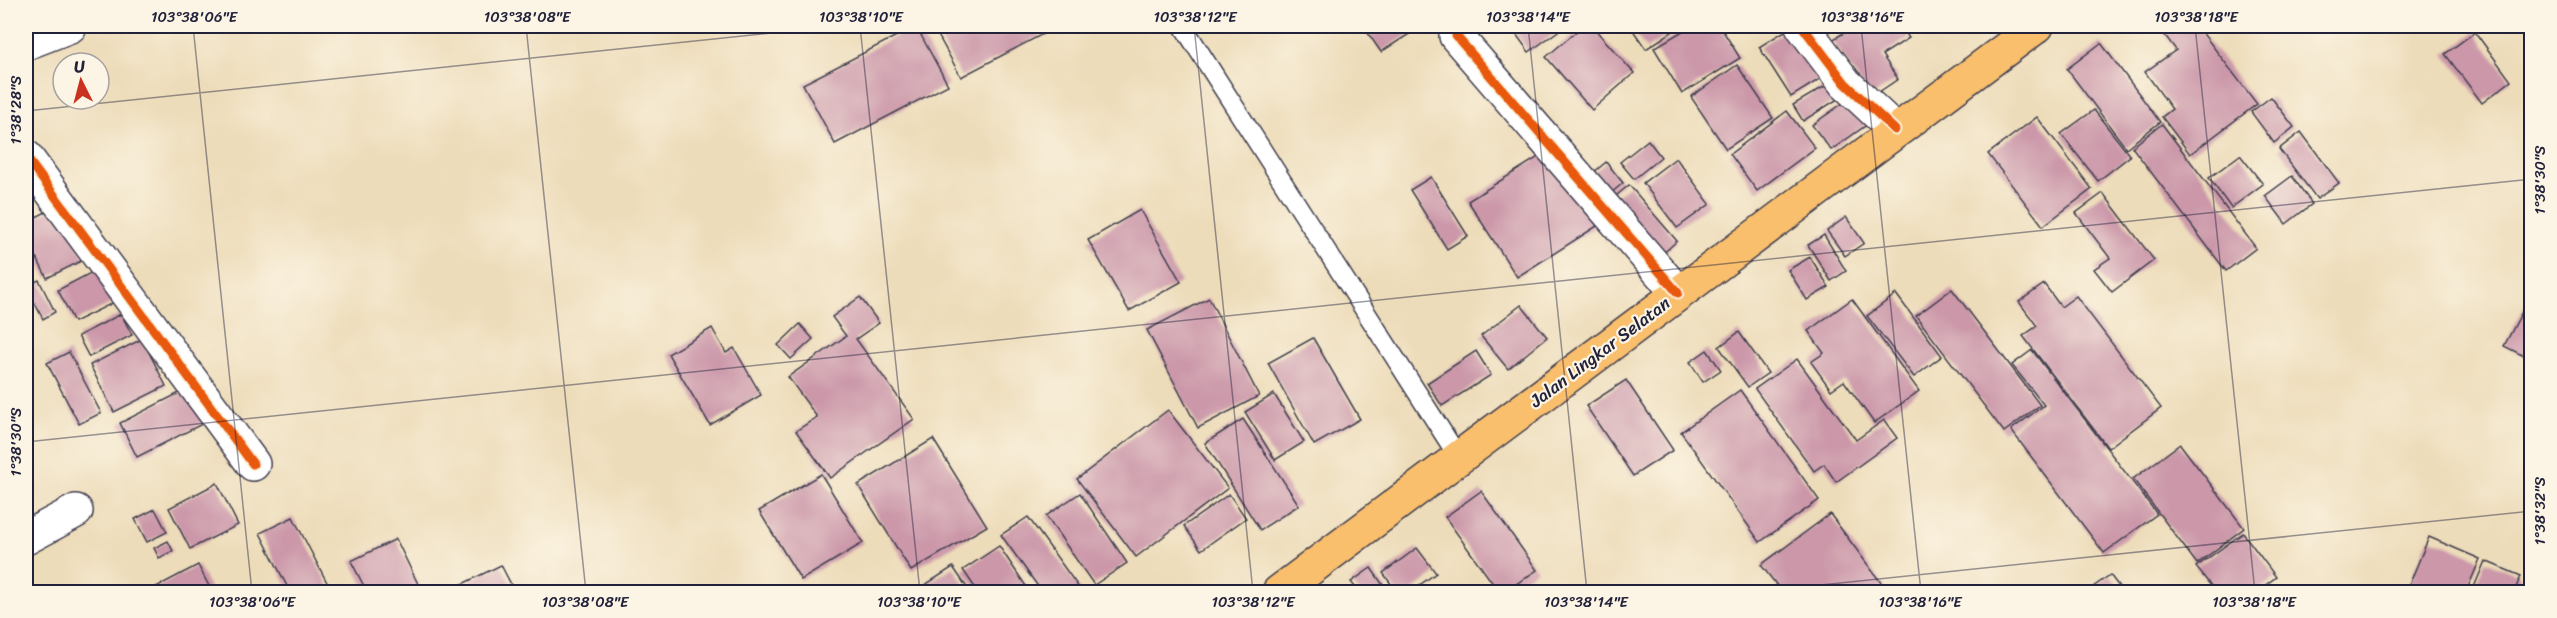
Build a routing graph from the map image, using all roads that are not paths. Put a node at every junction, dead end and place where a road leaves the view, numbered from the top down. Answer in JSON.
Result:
{"nodes":[{"id":1,"x":70,"y":26,"type":"edge"},
{"id":2,"x":1183,"y":26,"type":"edge"},
{"id":3,"x":1802,"y":26,"type":"edge"},
{"id":4,"x":2037,"y":26,"type":"edge"},
{"id":5,"x":1456,"y":36,"type":"dead end"},
{"id":6,"x":26,"y":43,"type":"edge"},
{"id":7,"x":1895,"y":130,"type":"junction"},
{"id":8,"x":26,"y":157,"type":"edge"},
{"id":9,"x":1678,"y":293,"type":"junction"},
{"id":10,"x":1459,"y":458,"type":"junction"},
{"id":11,"x":253,"y":464,"type":"dead end"},
{"id":12,"x":76,"y":512,"type":"dead end"},
{"id":13,"x":26,"y":538,"type":"edge"},
{"id":14,"x":1279,"y":592,"type":"edge"}],
"edges":[{"from":1,"to":6,"type":"street"},
{"from":2,"to":10,"type":"lane"},
{"from":3,"to":7,"type":"street"},
{"from":4,"to":7,"type":"highway","name":"Jalan Lingkar Selatan"},
{"from":5,"to":9,"type":"street"},
{"from":7,"to":9,"type":"highway","name":"Jalan Lingkar Selatan"},
{"from":8,"to":11,"type":"street"},
{"from":9,"to":10,"type":"highway","name":"Jalan Lingkar Selatan"},
{"from":10,"to":14,"type":"highway","name":"Jalan Lingkar Selatan"},
{"from":12,"to":13,"type":"street"}]}
